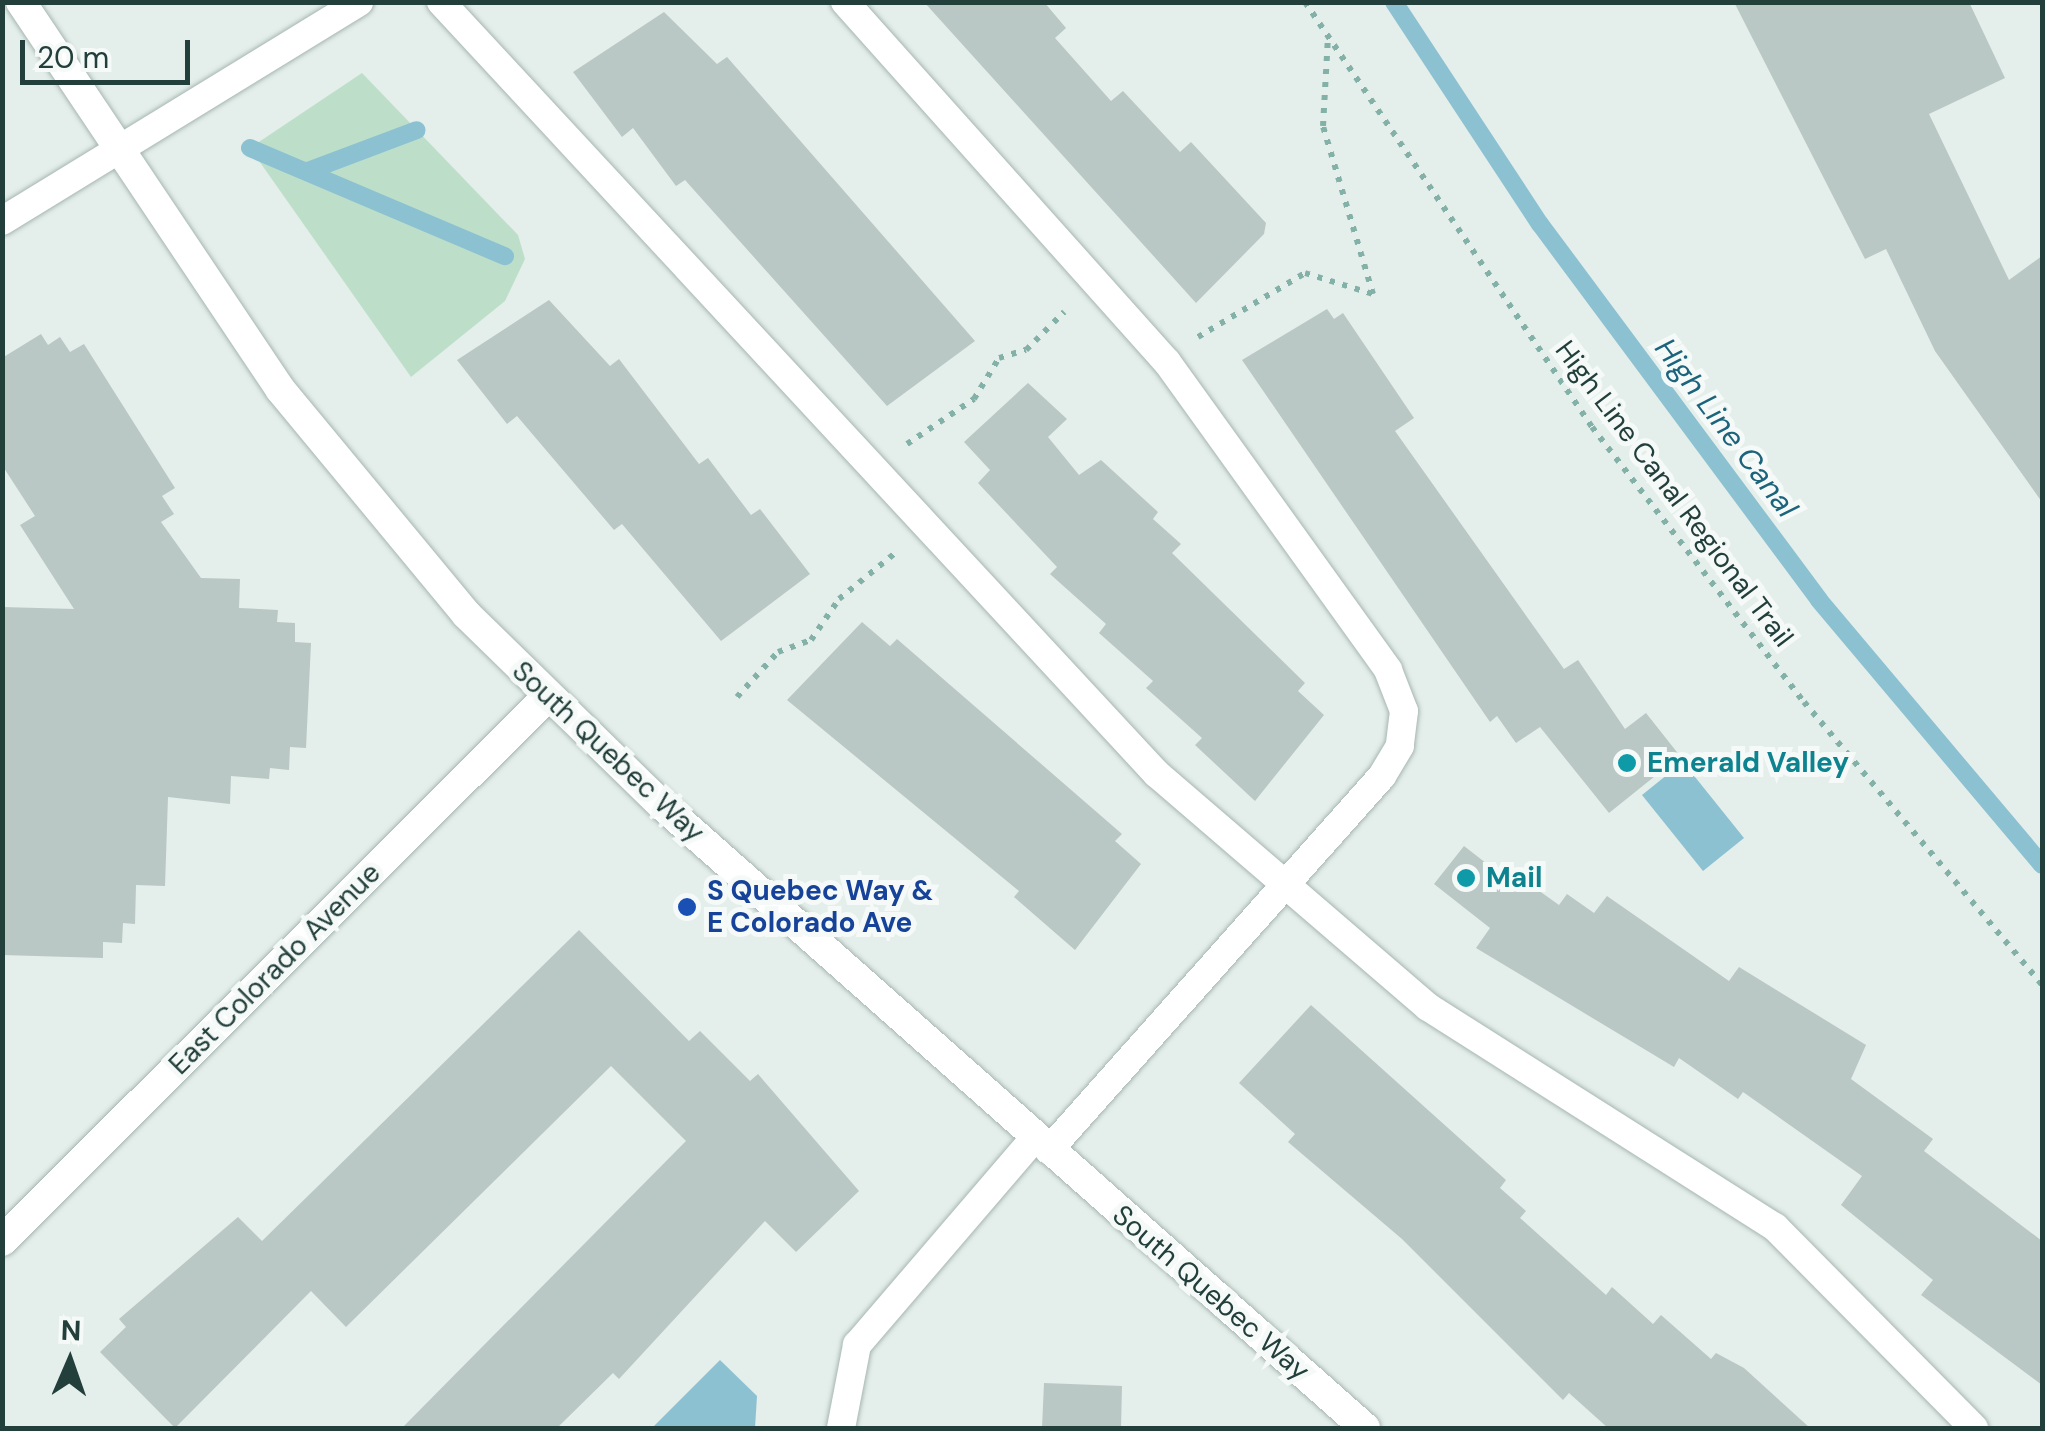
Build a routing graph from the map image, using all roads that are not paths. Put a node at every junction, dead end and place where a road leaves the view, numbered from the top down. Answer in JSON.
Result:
{"nodes":[{"id":1,"x":21,"y":2,"type":"edge"},
{"id":2,"x":360,"y":2,"type":"edge"},
{"id":3,"x":441,"y":2,"type":"edge"},
{"id":4,"x":845,"y":2,"type":"edge"},
{"id":5,"x":116,"y":149,"type":"junction"},
{"id":6,"x":2,"y":221,"type":"edge"},
{"id":7,"x":548,"y":696,"type":"junction"},
{"id":8,"x":1280,"y":887,"type":"junction"},
{"id":9,"x":1042,"y":1144,"type":"junction"},
{"id":10,"x":2,"y":1241,"type":"edge"},
{"id":11,"x":840,"y":1428,"type":"edge"},
{"id":12,"x":1365,"y":1428,"type":"edge"},
{"id":13,"x":1974,"y":1428,"type":"edge"}],
"edges":[{"from":1,"to":5,"type":"street","name":"South Quebec Way"},
{"from":2,"to":5,"type":"lane"},
{"from":3,"to":8,"type":"lane"},
{"from":4,"to":8,"type":"lane"},
{"from":5,"to":6,"type":"lane"},
{"from":5,"to":7,"type":"street","name":"South Quebec Way"},
{"from":7,"to":9,"type":"street","name":"South Quebec Way"},
{"from":7,"to":10,"type":"street","name":"East Colorado Avenue"},
{"from":8,"to":9,"type":"lane"},
{"from":8,"to":13,"type":"lane"},
{"from":9,"to":11,"type":"lane"},
{"from":9,"to":12,"type":"street","name":"South Quebec Way"}]}
